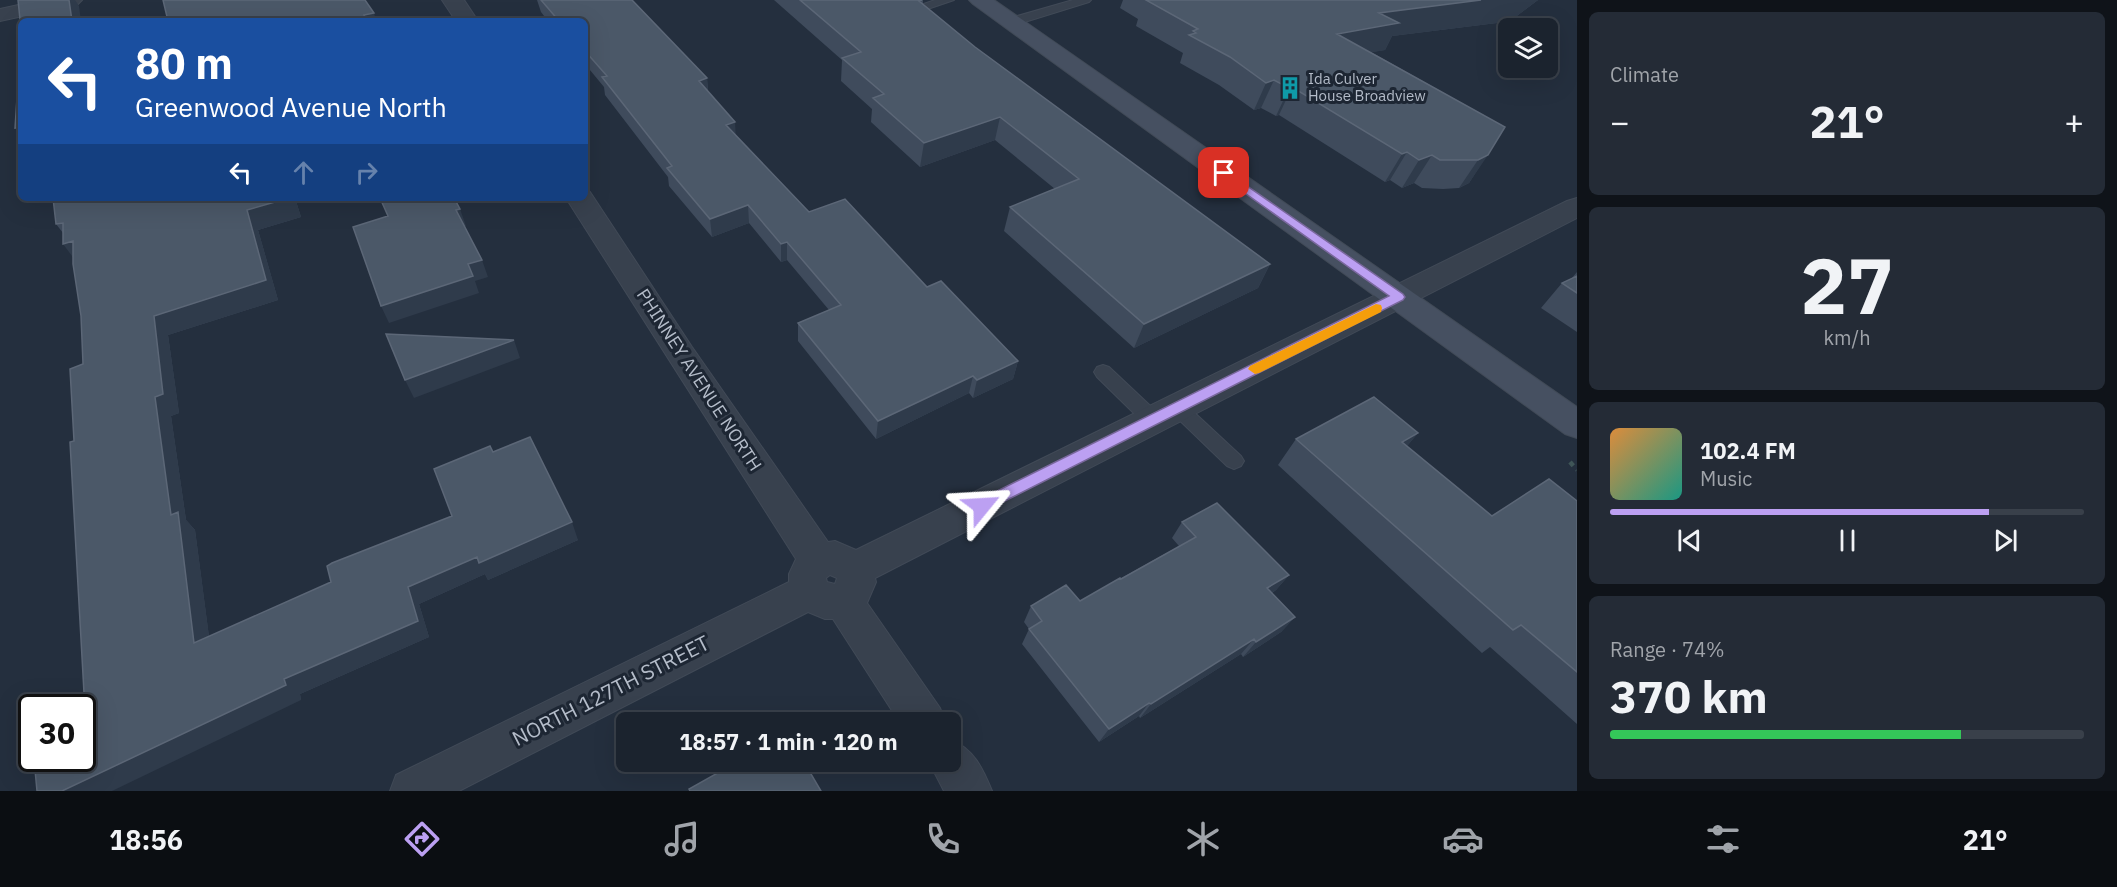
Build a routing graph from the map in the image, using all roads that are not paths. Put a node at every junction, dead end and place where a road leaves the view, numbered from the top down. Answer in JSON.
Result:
{"nodes":[{"id":1,"x":71,"y":0,"type":"edge"},
{"id":2,"x":453,"y":0,"type":"edge"},
{"id":3,"x":948,"y":0,"type":"edge"},
{"id":4,"x":1085,"y":0,"type":"edge"},
{"id":5,"x":994,"y":7,"type":"edge"},
{"id":6,"x":907,"y":12,"type":"edge"},
{"id":7,"x":0,"y":15,"type":"edge"},
{"id":8,"x":464,"y":18,"type":"edge"},
{"id":9,"x":582,"y":201,"type":"edge"},
{"id":10,"x":1577,"y":207,"type":"edge"},
{"id":11,"x":1399,"y":297,"type":"junction"},
{"id":12,"x":1103,"y":372,"type":"dead end"},
{"id":13,"x":1166,"y":414,"type":"junction"},
{"id":14,"x":1577,"y":425,"type":"edge"},
{"id":15,"x":1234,"y":461,"type":"dead end"},
{"id":16,"x":832,"y":580,"type":"junction"},
{"id":17,"x":918,"y":712,"type":"edge"},
{"id":18,"x":958,"y":772,"type":"edge"},
{"id":19,"x":412,"y":791,"type":"edge"},
{"id":20,"x":970,"y":791,"type":"edge"}],
"edges":[{"from":1,"to":7,"type":"street"},
{"from":2,"to":8,"type":"street"},
{"from":3,"to":6,"type":"lane"},
{"from":4,"to":5,"type":"lane"},
{"from":5,"to":11,"type":"main road"},
{"from":9,"to":16,"type":"street","name":"PHINNEY AVENUE NORTH"},
{"from":10,"to":11,"type":"street","name":"NORTH 127TH STREET"},
{"from":11,"to":13,"type":"street","name":"NORTH 127TH STREET"},
{"from":11,"to":14,"type":"main road"},
{"from":12,"to":13,"type":"lane"},
{"from":13,"to":15,"type":"lane"},
{"from":13,"to":16,"type":"street","name":"NORTH 127TH STREET"},
{"from":16,"to":17,"type":"street","name":"PHINNEY AVENUE NORTH"},
{"from":16,"to":19,"type":"street","name":"NORTH 127TH STREET"},
{"from":18,"to":20,"type":"street"}]}
